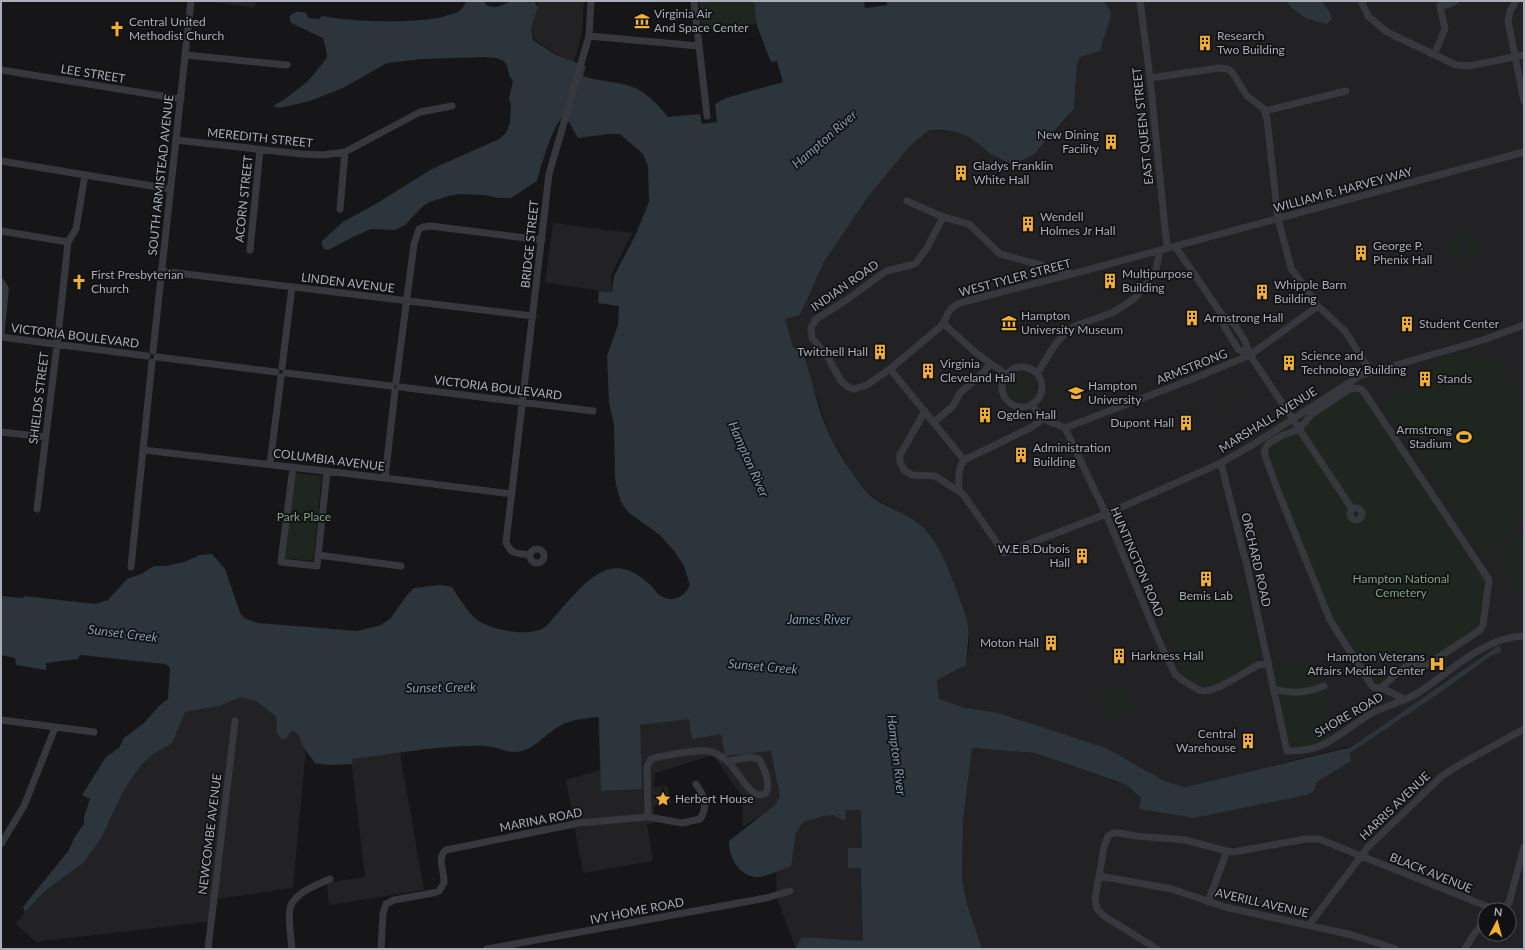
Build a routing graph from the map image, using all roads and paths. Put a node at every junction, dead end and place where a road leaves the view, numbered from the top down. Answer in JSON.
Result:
{"nodes":[{"id":1,"x":191,"y":1,"type":"edge"},
{"id":2,"x":591,"y":1,"type":"edge"},
{"id":3,"x":694,"y":1,"type":"edge"},
{"id":4,"x":1140,"y":1,"type":"edge"},
{"id":5,"x":1362,"y":1,"type":"edge"},
{"id":6,"x":1455,"y":1,"type":"edge"},
{"id":7,"x":1516,"y":1,"type":"edge"},
{"id":8,"x":589,"y":36,"type":"junction"},
{"id":9,"x":699,"y":46,"type":"junction"},
{"id":10,"x":185,"y":55,"type":"junction"},
{"id":11,"x":1434,"y":55,"type":"junction"},
{"id":12,"x":1524,"y":55,"type":"edge"},
{"id":13,"x":1515,"y":57,"type":"junction"},
{"id":14,"x":287,"y":65,"type":"dead end"},
{"id":15,"x":1,"y":70,"type":"edge"},
{"id":16,"x":1150,"y":78,"type":"junction"},
{"id":17,"x":1346,"y":91,"type":"dead end"},
{"id":18,"x":181,"y":100,"type":"junction"},
{"id":19,"x":1524,"y":101,"type":"edge"},
{"id":20,"x":452,"y":106,"type":"dead end"},
{"id":21,"x":1265,"y":111,"type":"junction"},
{"id":22,"x":707,"y":116,"type":"dead end"},
{"id":23,"x":176,"y":140,"type":"junction"},
{"id":24,"x":260,"y":150,"type":"junction"},
{"id":25,"x":345,"y":152,"type":"junction"},
{"id":26,"x":1524,"y":152,"type":"edge"},
{"id":27,"x":1,"y":161,"type":"edge"},
{"id":28,"x":85,"y":175,"type":"junction"},
{"id":29,"x":170,"y":188,"type":"junction"},
{"id":30,"x":907,"y":201,"type":"dead end"},
{"id":31,"x":340,"y":209,"type":"dead end"},
{"id":32,"x":943,"y":217,"type":"junction"},
{"id":33,"x":1278,"y":219,"type":"junction"},
{"id":34,"x":1,"y":230,"type":"edge"},
{"id":35,"x":542,"y":240,"type":"junction"},
{"id":36,"x":68,"y":242,"type":"junction"},
{"id":37,"x":1175,"y":246,"type":"junction"},
{"id":38,"x":1164,"y":249,"type":"junction"},
{"id":39,"x":250,"y":250,"type":"dead end"},
{"id":40,"x":161,"y":271,"type":"junction"},
{"id":41,"x":1072,"y":274,"type":"junction"},
{"id":42,"x":1,"y":282,"type":"edge"},
{"id":43,"x":292,"y":287,"type":"junction"},
{"id":44,"x":407,"y":301,"type":"junction"},
{"id":45,"x":1318,"y":306,"type":"junction"},
{"id":46,"x":533,"y":316,"type":"junction"},
{"id":47,"x":944,"y":324,"type":"junction"},
{"id":48,"x":1524,"y":325,"type":"edge"},
{"id":49,"x":1,"y":333,"type":"edge"},
{"id":50,"x":1,"y":337,"type":"edge"},
{"id":51,"x":57,"y":345,"type":"junction"},
{"id":52,"x":1250,"y":355,"type":"junction"},
{"id":53,"x":152,"y":356,"type":"junction"},
{"id":54,"x":990,"y":364,"type":"junction"},
{"id":55,"x":890,"y":369,"type":"junction"},
{"id":56,"x":281,"y":372,"type":"junction"},
{"id":57,"x":1371,"y":372,"type":"junction"},
{"id":58,"x":1037,"y":374,"type":"junction"},
{"id":59,"x":1007,"y":375,"type":"junction"},
{"id":60,"x":396,"y":387,"type":"junction"},
{"id":61,"x":851,"y":388,"type":"joint"},
{"id":62,"x":522,"y":402,"type":"junction"},
{"id":63,"x":1032,"y":404,"type":"junction"},
{"id":64,"x":593,"y":411,"type":"dead end"},
{"id":65,"x":925,"y":411,"type":"junction"},
{"id":66,"x":1293,"y":418,"type":"junction"},
{"id":67,"x":1043,"y":419,"type":"junction"},
{"id":68,"x":934,"y":422,"type":"junction"},
{"id":69,"x":1065,"y":428,"type":"junction"},
{"id":70,"x":1299,"y":429,"type":"junction"},
{"id":71,"x":1,"y":432,"type":"edge"},
{"id":72,"x":46,"y":437,"type":"junction"},
{"id":73,"x":143,"y":450,"type":"junction"},
{"id":74,"x":964,"y":460,"type":"junction"},
{"id":75,"x":1221,"y":463,"type":"junction"},
{"id":76,"x":270,"y":464,"type":"junction"},
{"id":77,"x":293,"y":467,"type":"junction"},
{"id":78,"x":327,"y":472,"type":"junction"},
{"id":79,"x":385,"y":478,"type":"junction"},
{"id":80,"x":958,"y":491,"type":"junction"},
{"id":81,"x":512,"y":494,"type":"junction"},
{"id":82,"x":36,"y":509,"type":"dead end"},
{"id":83,"x":1352,"y":509,"type":"dead end"},
{"id":84,"x":1106,"y":514,"type":"junction"},
{"id":85,"x":318,"y":555,"type":"junction"},
{"id":86,"x":530,"y":556,"type":"dead end"},
{"id":87,"x":402,"y":566,"type":"dead end"},
{"id":88,"x":131,"y":567,"type":"dead end"},
{"id":89,"x":1524,"y":636,"type":"edge"},
{"id":90,"x":1269,"y":663,"type":"junction"},
{"id":91,"x":1324,"y":686,"type":"dead end"},
{"id":92,"x":1274,"y":688,"type":"junction"},
{"id":93,"x":1382,"y":688,"type":"junction"},
{"id":94,"x":1404,"y":698,"type":"junction"},
{"id":95,"x":1,"y":720,"type":"edge"},
{"id":96,"x":235,"y":721,"type":"dead end"},
{"id":97,"x":55,"y":728,"type":"junction"},
{"id":98,"x":1524,"y":729,"type":"edge"},
{"id":99,"x":94,"y":732,"type":"dead end"},
{"id":100,"x":1287,"y":751,"type":"joint"},
{"id":101,"x":728,"y":761,"type":"junction"},
{"id":102,"x":696,"y":784,"type":"dead end"},
{"id":103,"x":648,"y":817,"type":"junction"},
{"id":104,"x":1,"y":844,"type":"edge"},
{"id":105,"x":1524,"y":847,"type":"edge"},
{"id":106,"x":1227,"y":851,"type":"junction"},
{"id":107,"x":1360,"y":855,"type":"junction"},
{"id":108,"x":1099,"y":876,"type":"junction"},
{"id":109,"x":330,"y":879,"type":"dead end"},
{"id":110,"x":790,"y":891,"type":"dead end"},
{"id":111,"x":1208,"y":902,"type":"junction"},
{"id":112,"x":1509,"y":902,"type":"edge"},
{"id":113,"x":1477,"y":903,"type":"edge"},
{"id":114,"x":1309,"y":925,"type":"junction"},
{"id":115,"x":1477,"y":931,"type":"edge"},
{"id":116,"x":208,"y":949,"type":"edge"},
{"id":117,"x":292,"y":949,"type":"edge"},
{"id":118,"x":381,"y":949,"type":"edge"},
{"id":119,"x":487,"y":949,"type":"edge"},
{"id":120,"x":1157,"y":949,"type":"edge"},
{"id":121,"x":1396,"y":949,"type":"edge"},
{"id":122,"x":1465,"y":949,"type":"edge"}],
"edges":[{"from":1,"to":10,"type":"street","name":"SOUTH ARMISTEAD AVENUE"},
{"from":2,"to":8,"type":"street","name":"BRIDGE STREET"},
{"from":3,"to":9,"type":"street"},
{"from":4,"to":16,"type":"street","name":"EAST QUEEN STREET"},
{"from":5,"to":11,"type":"street"},
{"from":6,"to":11,"type":"street"},
{"from":7,"to":13,"type":"street"},
{"from":8,"to":9,"type":"street"},
{"from":8,"to":35,"type":"street","name":"BRIDGE STREET"},
{"from":9,"to":22,"type":"street"},
{"from":10,"to":14,"type":"street"},
{"from":10,"to":18,"type":"street","name":"SOUTH ARMISTEAD AVENUE"},
{"from":11,"to":13,"type":"street"},
{"from":12,"to":13,"type":"street"},
{"from":13,"to":19,"type":"street"},
{"from":15,"to":18,"type":"street","name":"LEE STREET"},
{"from":16,"to":21,"type":"street"},
{"from":16,"to":38,"type":"street","name":"EAST QUEEN STREET"},
{"from":17,"to":21,"type":"street"},
{"from":18,"to":23,"type":"street","name":"SOUTH ARMISTEAD AVENUE"},
{"from":20,"to":25,"type":"street","name":"MEREDITH STREET"},
{"from":21,"to":33,"type":"street"},
{"from":23,"to":24,"type":"street","name":"MEREDITH STREET"},
{"from":23,"to":29,"type":"street","name":"SOUTH ARMISTEAD AVENUE"},
{"from":24,"to":25,"type":"street","name":"MEREDITH STREET"},
{"from":24,"to":39,"type":"street","name":"ACORN STREET"},
{"from":25,"to":31,"type":"street"},
{"from":26,"to":33,"type":"street","name":"WILLIAM R. HARVEY WAY"},
{"from":27,"to":28,"type":"street"},
{"from":28,"to":29,"type":"street"},
{"from":28,"to":36,"type":"street"},
{"from":29,"to":40,"type":"street","name":"SOUTH ARMISTEAD AVENUE"},
{"from":30,"to":32,"type":"street"},
{"from":32,"to":41,"type":"street"},
{"from":32,"to":61,"type":"street","name":"INDIAN ROAD"},
{"from":33,"to":37,"type":"street","name":"WILLIAM R. HARVEY WAY"},
{"from":33,"to":45,"type":"street"},
{"from":34,"to":36,"type":"street"},
{"from":35,"to":44,"type":"street"},
{"from":35,"to":46,"type":"street","name":"BRIDGE STREET"},
{"from":36,"to":51,"type":"street","name":"SHIELDS STREET"},
{"from":37,"to":38,"type":"street","name":"WILLIAM R. HARVEY WAY"},
{"from":37,"to":52,"type":"street"},
{"from":38,"to":41,"type":"street","name":"WEST TYLER STREET"},
{"from":38,"to":58,"type":"street","name":"EAST QUEEN STREET"},
{"from":40,"to":43,"type":"street","name":"LINDEN AVENUE"},
{"from":40,"to":53,"type":"street","name":"SOUTH ARMISTEAD AVENUE"},
{"from":41,"to":47,"type":"street","name":"WEST TYLER STREET"},
{"from":42,"to":49,"type":"street"},
{"from":43,"to":44,"type":"street","name":"LINDEN AVENUE"},
{"from":43,"to":56,"type":"street"},
{"from":44,"to":46,"type":"street","name":"LINDEN AVENUE"},
{"from":44,"to":60,"type":"street"},
{"from":45,"to":52,"type":"street","name":"ARMSTRONG"},
{"from":45,"to":57,"type":"street"},
{"from":46,"to":62,"type":"street","name":"BRIDGE STREET"},
{"from":47,"to":54,"type":"street"},
{"from":47,"to":55,"type":"street","name":"WEST TYLER STREET"},
{"from":48,"to":57,"type":"street","name":"MARSHALL AVENUE"},
{"from":50,"to":51,"type":"street","name":"VICTORIA BOULEVARD"},
{"from":51,"to":53,"type":"street","name":"VICTORIA BOULEVARD"},
{"from":51,"to":72,"type":"street","name":"SHIELDS STREET"},
{"from":52,"to":66,"type":"street"},
{"from":52,"to":69,"type":"street","name":"ARMSTRONG"},
{"from":53,"to":56,"type":"street","name":"VICTORIA BOULEVARD"},
{"from":53,"to":73,"type":"street","name":"SOUTH ARMISTEAD AVENUE"},
{"from":54,"to":59,"type":"street"},
{"from":54,"to":68,"type":"street"},
{"from":55,"to":61,"type":"street","name":"WEST TYLER STREET"},
{"from":55,"to":65,"type":"street"},
{"from":56,"to":60,"type":"street","name":"VICTORIA BOULEVARD"},
{"from":56,"to":76,"type":"street"},
{"from":57,"to":66,"type":"street","name":"MARSHALL AVENUE"},
{"from":58,"to":59,"type":"street"},
{"from":58,"to":63,"type":"street"},
{"from":59,"to":63,"type":"street"},
{"from":60,"to":62,"type":"street","name":"VICTORIA BOULEVARD"},
{"from":60,"to":79,"type":"street"},
{"from":62,"to":64,"type":"street","name":"VICTORIA BOULEVARD"},
{"from":62,"to":81,"type":"street","name":"BRIDGE STREET"},
{"from":63,"to":67,"type":"street"},
{"from":65,"to":68,"type":"street"},
{"from":65,"to":80,"type":"street"},
{"from":66,"to":70,"type":"street"},
{"from":66,"to":75,"type":"street","name":"MARSHALL AVENUE"},
{"from":67,"to":69,"type":"street"},
{"from":67,"to":74,"type":"street"},
{"from":68,"to":74,"type":"street"},
{"from":69,"to":84,"type":"street","name":"HUNTINGTON ROAD"},
{"from":70,"to":83,"type":"street"},
{"from":70,"to":93,"type":"street"},
{"from":70,"to":93,"type":"street"},
{"from":71,"to":72,"type":"street"},
{"from":72,"to":82,"type":"street","name":"SHIELDS STREET"},
{"from":73,"to":76,"type":"street","name":"COLUMBIA AVENUE"},
{"from":73,"to":88,"type":"street","name":"SOUTH ARMISTEAD AVENUE"},
{"from":74,"to":80,"type":"street"},
{"from":75,"to":84,"type":"street","name":"MARSHALL AVENUE"},
{"from":75,"to":90,"type":"street","name":"ORCHARD ROAD"},
{"from":76,"to":77,"type":"street","name":"COLUMBIA AVENUE"},
{"from":77,"to":78,"type":"street","name":"COLUMBIA AVENUE"},
{"from":77,"to":85,"type":"street"},
{"from":78,"to":79,"type":"street","name":"COLUMBIA AVENUE"},
{"from":78,"to":85,"type":"street"},
{"from":79,"to":81,"type":"street","name":"COLUMBIA AVENUE"},
{"from":80,"to":84,"type":"street","name":"MARSHALL AVENUE"},
{"from":81,"to":86,"type":"street","name":"BRIDGE STREET"},
{"from":84,"to":90,"type":"street","name":"HUNTINGTON ROAD"},
{"from":85,"to":87,"type":"street"},
{"from":89,"to":94,"type":"street","name":"SHORE ROAD"},
{"from":90,"to":92,"type":"street","name":"ORCHARD ROAD"},
{"from":91,"to":92,"type":"street"},
{"from":92,"to":100,"type":"street","name":"ORCHARD ROAD"},
{"from":93,"to":94,"type":"street"},
{"from":94,"to":100,"type":"street","name":"SHORE ROAD"},
{"from":95,"to":97,"type":"street"},
{"from":96,"to":116,"type":"street","name":"NEWCOMBE AVENUE"},
{"from":97,"to":99,"type":"street"},
{"from":97,"to":104,"type":"street"},
{"from":98,"to":107,"type":"street","name":"HARRIS AVENUE"},
{"from":101,"to":101,"type":"street"},
{"from":101,"to":103,"type":"street"},
{"from":102,"to":103,"type":"street"},
{"from":103,"to":118,"type":"street","name":"MARINA ROAD"},
{"from":105,"to":112,"type":"street"},
{"from":106,"to":107,"type":"street","name":"HARRIS AVENUE"},
{"from":106,"to":108,"type":"street","name":"HARRIS AVENUE"},
{"from":106,"to":111,"type":"street"},
{"from":107,"to":113,"type":"street","name":"BLACK AVENUE"},
{"from":107,"to":114,"type":"street"},
{"from":108,"to":111,"type":"street","name":"AVERILL AVENUE"},
{"from":108,"to":120,"type":"street"},
{"from":109,"to":117,"type":"street"},
{"from":110,"to":119,"type":"street","name":"IVY HOME ROAD"},
{"from":111,"to":114,"type":"street","name":"AVERILL AVENUE"},
{"from":114,"to":121,"type":"street","name":"AVERILL AVENUE"},
{"from":115,"to":122,"type":"street"}]}
